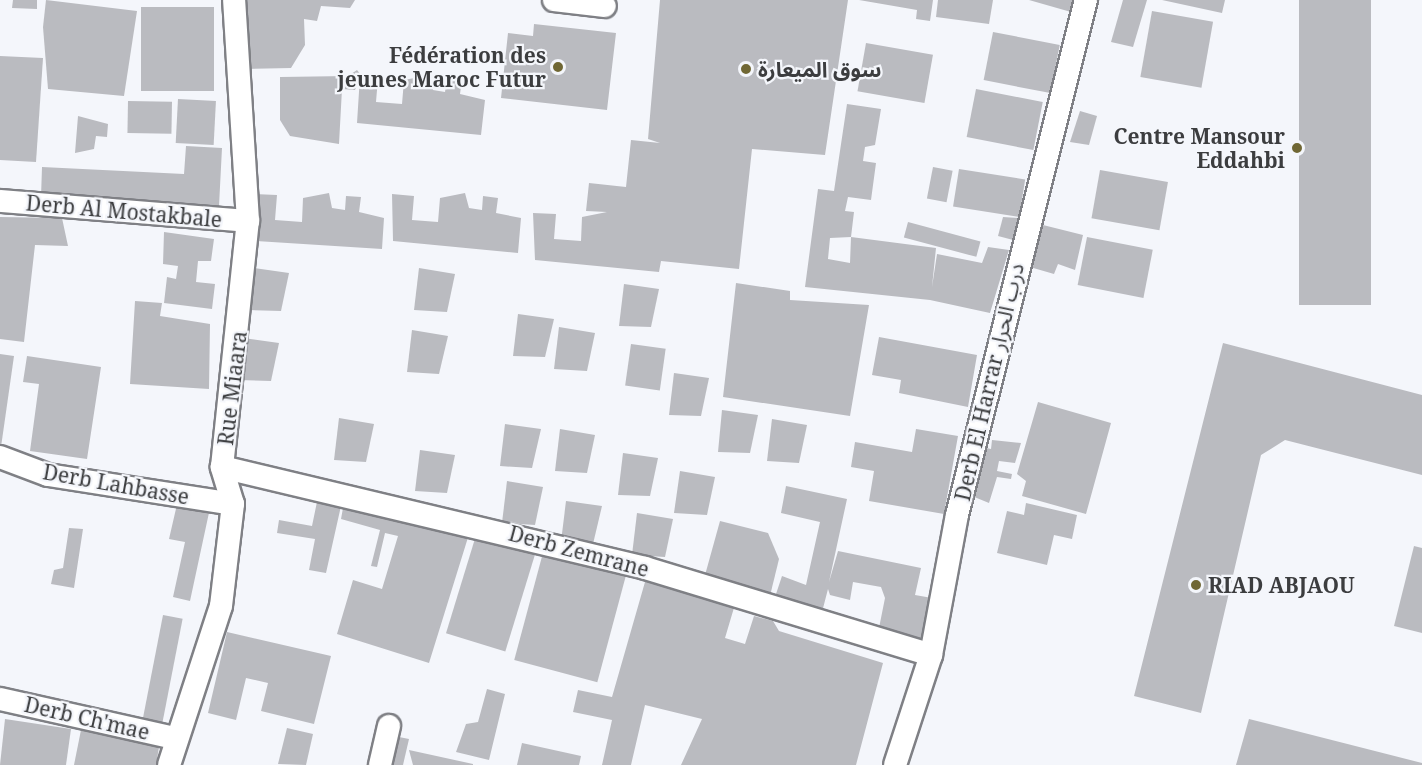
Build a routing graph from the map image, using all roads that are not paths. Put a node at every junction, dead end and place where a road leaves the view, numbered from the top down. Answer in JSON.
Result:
{"nodes":[{"id":1,"x":234,"y":0,"type":"edge"},
{"id":2,"x":554,"y":0,"type":"edge"},
{"id":3,"x":1086,"y":0,"type":"edge"},
{"id":4,"x":605,"y":6,"type":"dead end"},
{"id":5,"x":0,"y":201,"type":"edge"},
{"id":6,"x":248,"y":221,"type":"junction"},
{"id":7,"x":0,"y":458,"type":"edge"},
{"id":8,"x":222,"y":467,"type":"junction"},
{"id":9,"x":234,"y":504,"type":"junction"},
{"id":10,"x":931,"y":654,"type":"junction"},
{"id":11,"x":0,"y":699,"type":"edge"},
{"id":12,"x":389,"y":726,"type":"dead end"},
{"id":13,"x":174,"y":738,"type":"junction"},
{"id":14,"x":170,"y":765,"type":"edge"},
{"id":15,"x":380,"y":765,"type":"edge"},
{"id":16,"x":895,"y":765,"type":"edge"}],
"edges":[{"from":1,"to":6,"type":"lane","name":"Rue Miaara"},
{"from":2,"to":4,"type":"lane"},
{"from":3,"to":10,"type":"lane","name":"Derb El Harrar درب الحرار"},
{"from":5,"to":6,"type":"lane","name":"Derb Al Mostakbale"},
{"from":6,"to":8,"type":"lane","name":"Rue Miaara"},
{"from":7,"to":9,"type":"lane","name":"Derb Lahbasse"},
{"from":8,"to":9,"type":"lane","name":"Rue Miaara"},
{"from":8,"to":10,"type":"lane","name":"Derb Zemrane"},
{"from":9,"to":13,"type":"lane","name":"Rue Miaara"},
{"from":10,"to":16,"type":"lane","name":"Derb El Harrar درب الحرار"},
{"from":11,"to":13,"type":"lane","name":"Derb Ch'mae"},
{"from":12,"to":15,"type":"lane"},
{"from":13,"to":14,"type":"lane","name":"Rue Miaara"}]}
